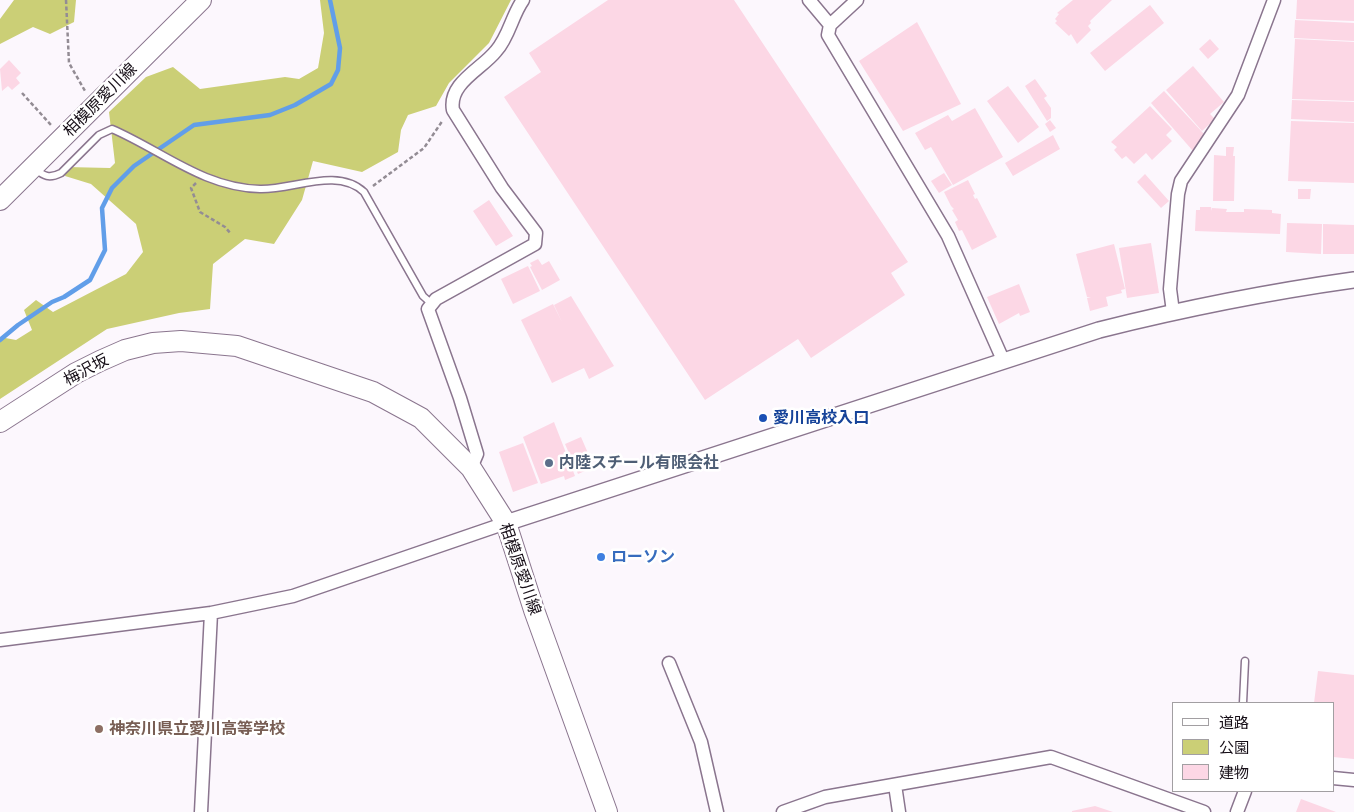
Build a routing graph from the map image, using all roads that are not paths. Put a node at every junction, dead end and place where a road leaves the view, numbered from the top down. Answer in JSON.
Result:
{"nodes":[{"id":1,"x":201,"y":0,"type":"edge"},
{"id":2,"x":523,"y":0,"type":"edge"},
{"id":3,"x":809,"y":0,"type":"edge"},
{"id":4,"x":857,"y":0,"type":"edge"},
{"id":5,"x":1274,"y":0,"type":"edge"},
{"id":6,"x":830,"y":25,"type":"junction"},
{"id":7,"x":33,"y":167,"type":"junction"},
{"id":8,"x":0,"y":200,"type":"edge"},
{"id":9,"x":1354,"y":280,"type":"edge"},
{"id":10,"x":432,"y":304,"type":"junction"},
{"id":11,"x":1173,"y":312,"type":"junction"},
{"id":12,"x":181,"y":341,"type":"joint"},
{"id":13,"x":1003,"y":360,"type":"junction"},
{"id":14,"x":0,"y":422,"type":"edge"},
{"id":15,"x":471,"y":468,"type":"junction"},
{"id":16,"x":506,"y":523,"type":"junction"},
{"id":17,"x":211,"y":613,"type":"junction"},
{"id":18,"x":0,"y":640,"type":"edge"},
{"id":19,"x":1246,"y":660,"type":"dead end"},
{"id":20,"x":669,"y":663,"type":"dead end"},
{"id":21,"x":1243,"y":702,"type":"edge"},
{"id":22,"x":1334,"y":778,"type":"edge"},
{"id":23,"x":1354,"y":780,"type":"edge"},
{"id":24,"x":895,"y":785,"type":"junction"},
{"id":25,"x":1245,"y":792,"type":"edge"},
{"id":26,"x":201,"y":812,"type":"edge"},
{"id":27,"x":607,"y":812,"type":"edge"},
{"id":28,"x":717,"y":812,"type":"edge"},
{"id":29,"x":783,"y":812,"type":"edge"},
{"id":30,"x":899,"y":812,"type":"edge"},
{"id":31,"x":1204,"y":812,"type":"edge"},
{"id":32,"x":1237,"y":812,"type":"edge"}],
"edges":[{"from":1,"to":7,"type":"main road","name":"相模原愛川線"},
{"from":2,"to":10,"type":"street"},
{"from":3,"to":6,"type":"street"},
{"from":4,"to":6,"type":"street"},
{"from":5,"to":11,"type":"street"},
{"from":6,"to":13,"type":"street"},
{"from":7,"to":8,"type":"main road","name":"相模原愛川線"},
{"from":7,"to":10,"type":"lane"},
{"from":9,"to":11,"type":"street"},
{"from":10,"to":15,"type":"street"},
{"from":11,"to":13,"type":"street"},
{"from":12,"to":14,"type":"main road","name":"梅沢坂"},
{"from":12,"to":15,"type":"main road","name":"相模原愛川線"},
{"from":13,"to":16,"type":"street"},
{"from":15,"to":16,"type":"main road","name":"相模原愛川線"},
{"from":16,"to":17,"type":"street"},
{"from":16,"to":27,"type":"main road","name":"相模原愛川線"},
{"from":17,"to":18,"type":"street"},
{"from":17,"to":26,"type":"street"},
{"from":19,"to":21,"type":"lane"},
{"from":20,"to":28,"type":"street"},
{"from":22,"to":23,"type":"street"},
{"from":24,"to":29,"type":"street"},
{"from":24,"to":30,"type":"street"},
{"from":24,"to":31,"type":"street"},
{"from":25,"to":32,"type":"street"}]}
